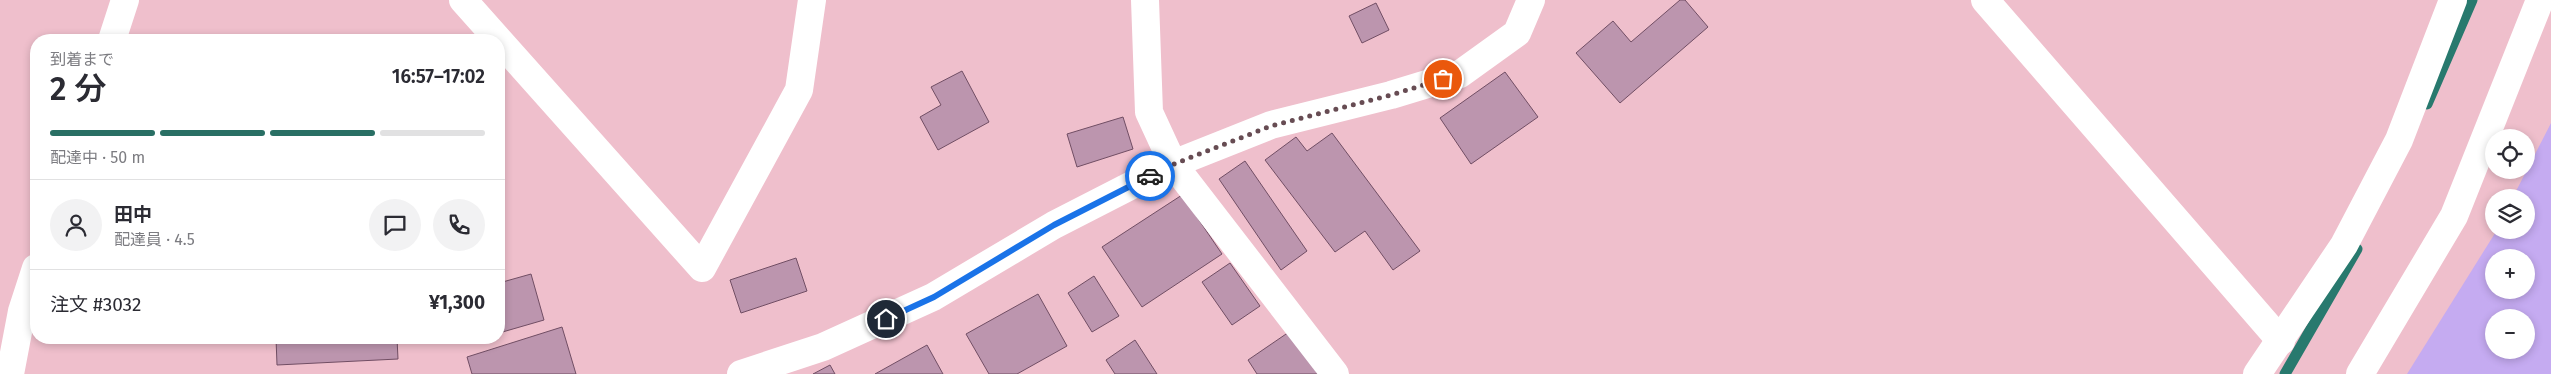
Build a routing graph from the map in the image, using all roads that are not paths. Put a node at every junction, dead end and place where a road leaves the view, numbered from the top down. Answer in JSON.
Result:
{"nodes":[{"id":1,"x":125,"y":0,"type":"edge"},
{"id":2,"x":463,"y":0,"type":"edge"},
{"id":3,"x":812,"y":0,"type":"edge"},
{"id":4,"x":1144,"y":0,"type":"edge"},
{"id":5,"x":1985,"y":0,"type":"edge"},
{"id":6,"x":2453,"y":0,"type":"edge"},
{"id":7,"x":2540,"y":0,"type":"edge"},
{"id":8,"x":1525,"y":4,"type":"edge"},
{"id":9,"x":114,"y":34,"type":"edge"},
{"id":10,"x":493,"y":34,"type":"edge"},
{"id":11,"x":505,"y":47,"type":"edge"},
{"id":12,"x":1174,"y":164,"type":"junction"},
{"id":13,"x":30,"y":286,"type":"edge"},
{"id":14,"x":2281,"y":341,"type":"junction"},
{"id":15,"x":10,"y":374,"type":"edge"},
{"id":16,"x":741,"y":374,"type":"edge"},
{"id":17,"x":1335,"y":374,"type":"edge"},
{"id":18,"x":2257,"y":374,"type":"edge"},
{"id":19,"x":2360,"y":374,"type":"edge"}],
"edges":[{"from":1,"to":9,"type":"street"},
{"from":2,"to":10,"type":"street"},
{"from":3,"to":11,"type":"street"},
{"from":4,"to":12,"type":"street"},
{"from":5,"to":14,"type":"street"},
{"from":6,"to":14,"type":"street"},
{"from":7,"to":19,"type":"street"},
{"from":8,"to":12,"type":"street"},
{"from":12,"to":16,"type":"street"},
{"from":12,"to":17,"type":"street"},
{"from":13,"to":15,"type":"street"},
{"from":14,"to":18,"type":"street"}]}
